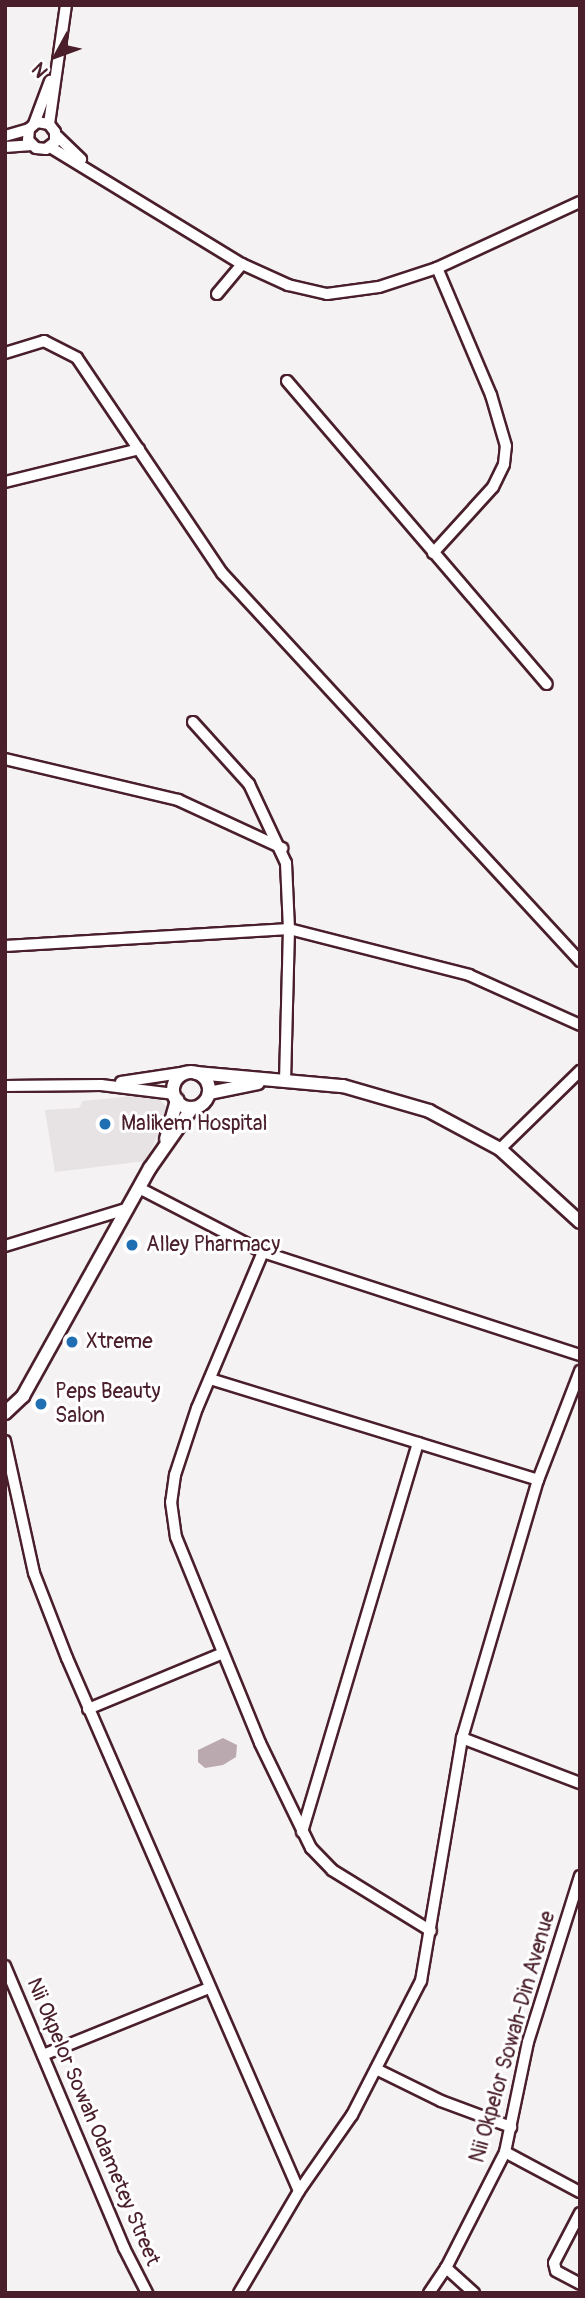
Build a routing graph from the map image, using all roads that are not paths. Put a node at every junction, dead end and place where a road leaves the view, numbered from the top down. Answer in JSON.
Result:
{"nodes":[{"id":1,"x":66,"y":5,"type":"edge"},
{"id":2,"x":57,"y":62,"type":"junction"},
{"id":3,"x":49,"y":124,"type":"junction"},
{"id":4,"x":32,"y":126,"type":"junction"},
{"id":5,"x":56,"y":135,"type":"junction"},
{"id":6,"x":5,"y":136,"type":"edge"},
{"id":7,"x":32,"y":145,"type":"junction"},
{"id":8,"x":5,"y":147,"type":"edge"},
{"id":9,"x":50,"y":147,"type":"junction"},
{"id":10,"x":94,"y":171,"type":"junction"},
{"id":11,"x":580,"y":202,"type":"edge"},
{"id":12,"x":242,"y":264,"type":"junction"},
{"id":13,"x":437,"y":268,"type":"junction"},
{"id":14,"x":218,"y":294,"type":"dead end"},
{"id":15,"x":5,"y":353,"type":"edge"},
{"id":16,"x":287,"y":381,"type":"dead end"},
{"id":17,"x":139,"y":449,"type":"junction"},
{"id":18,"x":5,"y":482,"type":"edge"},
{"id":19,"x":433,"y":553,"type":"junction"},
{"id":20,"x":547,"y":684,"type":"dead end"},
{"id":21,"x":193,"y":722,"type":"dead end"},
{"id":22,"x":5,"y":759,"type":"edge"},
{"id":23,"x":282,"y":848,"type":"junction"},
{"id":24,"x":289,"y":929,"type":"junction"},
{"id":25,"x":5,"y":946,"type":"edge"},
{"id":26,"x":580,"y":961,"type":"edge"},
{"id":27,"x":580,"y":1026,"type":"edge"},
{"id":28,"x":580,"y":1071,"type":"edge"},
{"id":29,"x":192,"y":1072,"type":"junction"},
{"id":30,"x":278,"y":1080,"type":"junction"},
{"id":31,"x":101,"y":1085,"type":"junction"},
{"id":32,"x":5,"y":1086,"type":"edge"},
{"id":33,"x":209,"y":1093,"type":"junction"},
{"id":34,"x":175,"y":1097,"type":"junction"},
{"id":35,"x":192,"y":1108,"type":"junction"},
{"id":36,"x":165,"y":1143,"type":"junction"},
{"id":37,"x":500,"y":1149,"type":"junction"},
{"id":38,"x":139,"y":1188,"type":"junction"},
{"id":39,"x":126,"y":1209,"type":"junction"},
{"id":40,"x":580,"y":1222,"type":"edge"},
{"id":41,"x":5,"y":1246,"type":"edge"},
{"id":42,"x":263,"y":1252,"type":"junction"},
{"id":43,"x":580,"y":1355,"type":"edge"},
{"id":44,"x":580,"y":1371,"type":"edge"},
{"id":45,"x":210,"y":1379,"type":"junction"},
{"id":46,"x":5,"y":1413,"type":"edge"},
{"id":47,"x":5,"y":1441,"type":"edge"},
{"id":48,"x":418,"y":1443,"type":"junction"},
{"id":49,"x":538,"y":1480,"type":"junction"},
{"id":50,"x":223,"y":1653,"type":"junction"},
{"id":51,"x":88,"y":1709,"type":"junction"},
{"id":52,"x":462,"y":1738,"type":"junction"},
{"id":53,"x":580,"y":1783,"type":"edge"},
{"id":54,"x":302,"y":1832,"type":"junction"},
{"id":55,"x":580,"y":1875,"type":"edge"},
{"id":56,"x":431,"y":1931,"type":"junction"},
{"id":57,"x":6,"y":1971,"type":"edge"},
{"id":58,"x":209,"y":1988,"type":"junction"},
{"id":59,"x":43,"y":2055,"type":"junction"},
{"id":60,"x":376,"y":2069,"type":"junction"},
{"id":61,"x":511,"y":2127,"type":"junction"},
{"id":62,"x":505,"y":2152,"type":"junction"},
{"id":63,"x":299,"y":2191,"type":"junction"},
{"id":64,"x":580,"y":2192,"type":"edge"},
{"id":65,"x":580,"y":2213,"type":"edge"},
{"id":66,"x":446,"y":2268,"type":"junction"},
{"id":67,"x":580,"y":2284,"type":"edge"},
{"id":68,"x":147,"y":2293,"type":"edge"},
{"id":69,"x":239,"y":2293,"type":"edge"},
{"id":70,"x":429,"y":2293,"type":"edge"},
{"id":71,"x":474,"y":2293,"type":"edge"}],
"edges":[{"from":1,"to":2,"type":"street"},
{"from":2,"to":3,"type":"street"},
{"from":2,"to":4,"type":"street"},
{"from":3,"to":4,"type":"street"},
{"from":3,"to":5,"type":"street"},
{"from":4,"to":6,"type":"street"},
{"from":4,"to":7,"type":"street"},
{"from":5,"to":9,"type":"street"},
{"from":5,"to":10,"type":"street"},
{"from":7,"to":8,"type":"street"},
{"from":7,"to":9,"type":"street"},
{"from":9,"to":10,"type":"street"},
{"from":10,"to":12,"type":"street"},
{"from":11,"to":13,"type":"street"},
{"from":12,"to":13,"type":"street"},
{"from":12,"to":14,"type":"street"},
{"from":13,"to":19,"type":"street"},
{"from":15,"to":17,"type":"street"},
{"from":16,"to":19,"type":"street"},
{"from":17,"to":18,"type":"street"},
{"from":17,"to":26,"type":"street"},
{"from":19,"to":20,"type":"street"},
{"from":21,"to":23,"type":"street"},
{"from":22,"to":23,"type":"street"},
{"from":23,"to":24,"type":"street"},
{"from":24,"to":25,"type":"street"},
{"from":24,"to":27,"type":"street"},
{"from":24,"to":30,"type":"street"},
{"from":28,"to":37,"type":"street"},
{"from":29,"to":30,"type":"street"},
{"from":29,"to":31,"type":"street"},
{"from":29,"to":33,"type":"street"},
{"from":29,"to":34,"type":"street"},
{"from":30,"to":33,"type":"street"},
{"from":30,"to":37,"type":"street"},
{"from":31,"to":32,"type":"street"},
{"from":31,"to":34,"type":"street"},
{"from":33,"to":35,"type":"street"},
{"from":34,"to":35,"type":"street"},
{"from":34,"to":36,"type":"street"},
{"from":35,"to":36,"type":"street"},
{"from":36,"to":38,"type":"street"},
{"from":37,"to":40,"type":"street"},
{"from":38,"to":39,"type":"street"},
{"from":38,"to":42,"type":"street"},
{"from":39,"to":41,"type":"street"},
{"from":39,"to":46,"type":"street"},
{"from":42,"to":43,"type":"street"},
{"from":42,"to":45,"type":"street"},
{"from":44,"to":49,"type":"street"},
{"from":45,"to":48,"type":"street"},
{"from":45,"to":50,"type":"street"},
{"from":47,"to":51,"type":"street"},
{"from":48,"to":49,"type":"street"},
{"from":48,"to":54,"type":"street"},
{"from":49,"to":52,"type":"street"},
{"from":50,"to":51,"type":"street"},
{"from":50,"to":54,"type":"street"},
{"from":51,"to":58,"type":"street"},
{"from":52,"to":53,"type":"street"},
{"from":52,"to":56,"type":"street"},
{"from":54,"to":56,"type":"street"},
{"from":55,"to":61,"type":"street","name":"Nii Okpelor Sowah-Din Avenue"},
{"from":56,"to":60,"type":"street"},
{"from":57,"to":59,"type":"street","name":"Nii Okpelor Sowah Odametey Street"},
{"from":58,"to":59,"type":"street"},
{"from":58,"to":63,"type":"street"},
{"from":59,"to":68,"type":"street","name":"Nii Okpelor Sowah Odametey Street"},
{"from":60,"to":61,"type":"street"},
{"from":60,"to":63,"type":"street"},
{"from":61,"to":62,"type":"street","name":"Nii Okpelor Sowah-Din Avenue"},
{"from":62,"to":64,"type":"street"},
{"from":62,"to":66,"type":"street","name":"Nii Okpelor Sowah-Din Avenue"},
{"from":63,"to":69,"type":"street"},
{"from":65,"to":67,"type":"street"},
{"from":66,"to":70,"type":"street","name":"Nii Okpelor Sowah-Din Avenue"},
{"from":66,"to":71,"type":"street"}]}
